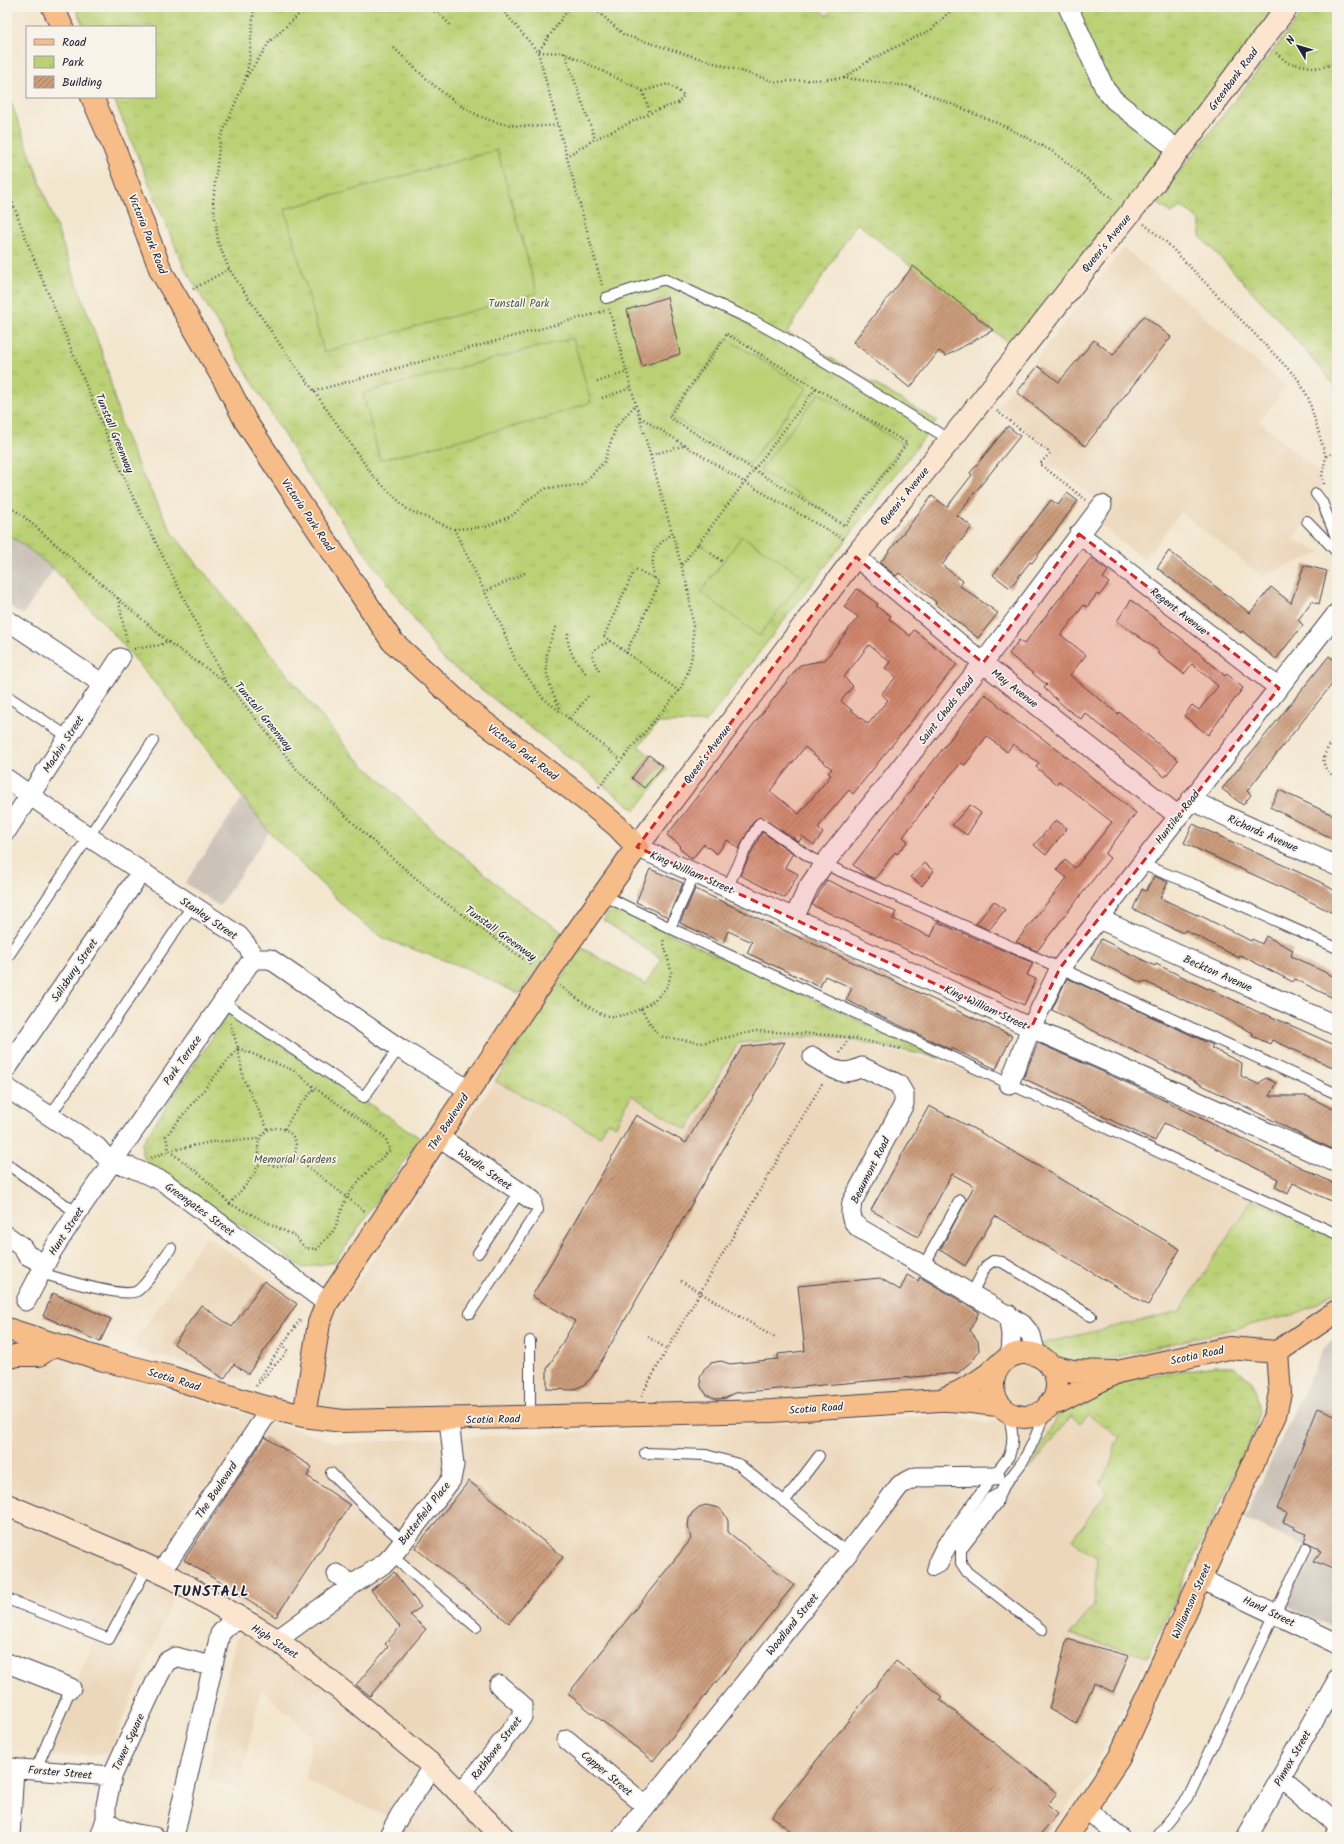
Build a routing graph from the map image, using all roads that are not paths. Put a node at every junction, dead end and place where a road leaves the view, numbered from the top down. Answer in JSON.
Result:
{"nodes":[{"id":1,"x":53,"y":7,"type":"edge"},
{"id":2,"x":1068,"y":7,"type":"edge"},
{"id":3,"x":1287,"y":7,"type":"edge"},
{"id":4,"x":62,"y":26,"type":"edge"},
{"id":5,"x":92,"y":98,"type":"edge"},
{"id":6,"x":1179,"y":151,"type":"junction"},
{"id":7,"x":606,"y":298,"type":"road end"},
{"id":8,"x":950,"y":440,"type":"junction"},
{"id":9,"x":1316,"y":494,"type":"dead end"},
{"id":10,"x":1100,"y":507,"type":"road end"},
{"id":11,"x":1307,"y":521,"type":"dead end"},
{"id":12,"x":1079,"y":534,"type":"junction"},
{"id":13,"x":1337,"y":540,"type":"edge"},
{"id":14,"x":1337,"y":552,"type":"edge"},
{"id":15,"x":858,"y":553,"type":"junction"},
{"id":16,"x":1337,"y":613,"type":"edge"},
{"id":17,"x":7,"y":620,"type":"edge"},
{"id":18,"x":120,"y":658,"type":"dead end"},
{"id":19,"x":983,"y":663,"type":"junction"},
{"id":20,"x":103,"y":684,"type":"junction"},
{"id":21,"x":1279,"y":688,"type":"junction"},
{"id":22,"x":7,"y":696,"type":"edge"},
{"id":23,"x":67,"y":736,"type":"junction"},
{"id":24,"x":153,"y":741,"type":"dead end"},
{"id":25,"x":7,"y":779,"type":"edge"},
{"id":26,"x":30,"y":795,"type":"junction"},
{"id":27,"x":1190,"y":800,"type":"junction"},
{"id":28,"x":1177,"y":815,"type":"junction"},
{"id":29,"x":7,"y":830,"type":"edge"},
{"id":30,"x":89,"y":837,"type":"junction"},
{"id":31,"x":637,"y":847,"type":"junction"},
{"id":32,"x":824,"y":864,"type":"junction"},
{"id":33,"x":1141,"y":864,"type":"junction"},
{"id":34,"x":1337,"y":866,"type":"edge"},
{"id":35,"x":141,"y":872,"type":"junction"},
{"id":36,"x":695,"y":873,"type":"junction"},
{"id":37,"x":728,"y":888,"type":"junction"},
{"id":38,"x":603,"y":895,"type":"junction"},
{"id":39,"x":192,"y":906,"type":"junction"},
{"id":40,"x":794,"y":918,"type":"junction"},
{"id":41,"x":1099,"y":919,"type":"junction"},
{"id":42,"x":670,"y":928,"type":"junction"},
{"id":43,"x":1337,"y":948,"type":"edge"},
{"id":44,"x":7,"y":958,"type":"edge"},
{"id":45,"x":255,"y":959,"type":"junction"},
{"id":46,"x":1060,"y":968,"type":"junction"},
{"id":47,"x":223,"y":1002,"type":"junction"},
{"id":48,"x":1337,"y":1026,"type":"edge"},
{"id":49,"x":1031,"y":1028,"type":"junction"},
{"id":50,"x":399,"y":1048,"type":"junction"},
{"id":51,"x":813,"y":1057,"type":"dead end"},
{"id":52,"x":7,"y":1068,"type":"edge"},
{"id":53,"x":1009,"y":1084,"type":"junction"},
{"id":54,"x":7,"y":1088,"type":"edge"},
{"id":55,"x":469,"y":1090,"type":"junction"},
{"id":56,"x":1337,"y":1094,"type":"edge"},
{"id":57,"x":50,"y":1116,"type":"junction"},
{"id":58,"x":439,"y":1137,"type":"junction"},
{"id":59,"x":1337,"y":1163,"type":"edge"},
{"id":60,"x":7,"y":1164,"type":"edge"},
{"id":61,"x":119,"y":1164,"type":"junction"},
{"id":62,"x":525,"y":1196,"type":"junction"},
{"id":63,"x":960,"y":1200,"type":"dead end"},
{"id":64,"x":77,"y":1213,"type":"junction"},
{"id":65,"x":1337,"y":1234,"type":"edge"},
{"id":66,"x":7,"y":1236,"type":"edge"},
{"id":67,"x":171,"y":1248,"type":"dead end"},
{"id":68,"x":478,"y":1253,"type":"dead end"},
{"id":69,"x":924,"y":1265,"type":"junction"},
{"id":70,"x":43,"y":1268,"type":"junction"},
{"id":71,"x":972,"y":1293,"type":"junction"},
{"id":72,"x":322,"y":1299,"type":"junction"},
{"id":73,"x":26,"y":1301,"type":"dead end"},
{"id":74,"x":1337,"y":1311,"type":"edge"},
{"id":75,"x":470,"y":1313,"type":"dead end"},
{"id":76,"x":1008,"y":1314,"type":"junction"},
{"id":77,"x":1091,"y":1316,"type":"dead end"},
{"id":78,"x":7,"y":1329,"type":"edge"},
{"id":79,"x":530,"y":1341,"type":"dead end"},
{"id":80,"x":56,"y":1344,"type":"junction"},
{"id":81,"x":1277,"y":1352,"type":"junction"},
{"id":82,"x":7,"y":1358,"type":"edge"},
{"id":83,"x":1005,"y":1360,"type":"junction"},
{"id":84,"x":1043,"y":1361,"type":"junction"},
{"id":85,"x":1117,"y":1372,"type":"junction"},
{"id":86,"x":940,"y":1400,"type":"junction"},
{"id":87,"x":1047,"y":1407,"type":"junction"},
{"id":88,"x":271,"y":1408,"type":"junction"},
{"id":89,"x":1003,"y":1408,"type":"junction"},
{"id":90,"x":304,"y":1416,"type":"junction"},
{"id":91,"x":530,"y":1418,"type":"junction"},
{"id":92,"x":449,"y":1420,"type":"junction"},
{"id":93,"x":645,"y":1453,"type":"dead end"},
{"id":94,"x":819,"y":1456,"type":"dead end"},
{"id":95,"x":331,"y":1473,"type":"dead end"},
{"id":96,"x":1000,"y":1480,"type":"junction"},
{"id":97,"x":998,"y":1494,"type":"junction"},
{"id":98,"x":784,"y":1502,"type":"junction"},
{"id":99,"x":7,"y":1505,"type":"edge"},
{"id":100,"x":1306,"y":1548,"type":"dead end"},
{"id":101,"x":397,"y":1549,"type":"junction"},
{"id":102,"x":848,"y":1553,"type":"junction"},
{"id":103,"x":155,"y":1569,"type":"junction"},
{"id":104,"x":337,"y":1574,"type":"dead end"},
{"id":105,"x":1201,"y":1579,"type":"junction"},
{"id":106,"x":352,"y":1585,"type":"junction"},
{"id":107,"x":7,"y":1599,"type":"edge"},
{"id":108,"x":1275,"y":1614,"type":"junction"},
{"id":109,"x":242,"y":1620,"type":"junction"},
{"id":110,"x":476,"y":1627,"type":"dead end"},
{"id":111,"x":1042,"y":1630,"type":"dead end"},
{"id":112,"x":277,"y":1640,"type":"junction"},
{"id":113,"x":1337,"y":1644,"type":"edge"},
{"id":114,"x":7,"y":1663,"type":"edge"},
{"id":115,"x":212,"y":1666,"type":"junction"},
{"id":116,"x":1337,"y":1679,"type":"edge"},
{"id":117,"x":499,"y":1685,"type":"dead end"},
{"id":118,"x":71,"y":1688,"type":"joint"},
{"id":119,"x":567,"y":1740,"type":"dead end"},
{"id":120,"x":433,"y":1766,"type":"junction"},
{"id":121,"x":10,"y":1768,"type":"edge"},
{"id":122,"x":36,"y":1770,"type":"junction"},
{"id":123,"x":112,"y":1776,"type":"junction"},
{"id":124,"x":1280,"y":1778,"type":"junction"},
{"id":125,"x":461,"y":1794,"type":"junction"},
{"id":126,"x":646,"y":1806,"type":"junction"},
{"id":127,"x":1086,"y":1809,"type":"junction"},
{"id":128,"x":106,"y":1819,"type":"junction"},
{"id":129,"x":1335,"y":1827,"type":"edge"},
{"id":130,"x":10,"y":1837,"type":"edge"},
{"id":131,"x":100,"y":1837,"type":"edge"},
{"id":132,"x":155,"y":1837,"type":"edge"},
{"id":133,"x":174,"y":1837,"type":"edge"},
{"id":134,"x":388,"y":1837,"type":"edge"},
{"id":135,"x":503,"y":1837,"type":"edge"},
{"id":136,"x":622,"y":1837,"type":"edge"},
{"id":137,"x":1066,"y":1837,"type":"edge"},
{"id":138,"x":1120,"y":1837,"type":"edge"},
{"id":139,"x":1156,"y":1837,"type":"edge"},
{"id":140,"x":1247,"y":1837,"type":"edge"}],
"edges":[{"from":1,"to":4,"type":"main road"},
{"from":2,"to":6,"type":"street"},
{"from":3,"to":6,"type":"street","name":"Greenbank Road"},
{"from":5,"to":31,"type":"main road","name":"Victoria Park Road"},
{"from":6,"to":8,"type":"street","name":"Queen's Avenue","bridge":true},
{"from":7,"to":8,"type":"lane"},
{"from":8,"to":15,"type":"street","name":"Queen's Avenue"},
{"from":9,"to":13,"type":"lane"},
{"from":10,"to":12,"type":"street","name":"Saint Chads Road"},
{"from":11,"to":14,"type":"lane"},
{"from":12,"to":19,"type":"street","name":"Saint Chads Road"},
{"from":12,"to":21,"type":"street","name":"Regent Avenue"},
{"from":15,"to":19,"type":"street","name":"May Avenue"},
{"from":15,"to":31,"type":"street","name":"Queen's Avenue"},
{"from":16,"to":21,"type":"street","name":"Huntilee Road"},
{"from":17,"to":20,"type":"street"},
{"from":18,"to":20,"type":"street","name":"Machin Street"},
{"from":19,"to":28,"type":"street","name":"May Avenue"},
{"from":19,"to":32,"type":"street","name":"Saint Chads Road"},
{"from":20,"to":23,"type":"street","name":"Machin Street"},
{"from":21,"to":27,"type":"street","name":"Huntilee Road"},
{"from":22,"to":23,"type":"lane"},
{"from":23,"to":26,"type":"street","name":"Machin Street"},
{"from":24,"to":30,"type":"lane"},
{"from":25,"to":26,"type":"street","name":"Stanley Street"},
{"from":26,"to":29,"type":"street","name":"Machin Street"},
{"from":26,"to":30,"type":"street","name":"Stanley Street"},
{"from":27,"to":28,"type":"street","name":"Huntilee Road"},
{"from":27,"to":34,"type":"street","name":"Richards Avenue"},
{"from":28,"to":33,"type":"street","name":"Huntilee Road"},
{"from":30,"to":35,"type":"street","name":"Stanley Street"},
{"from":30,"to":44,"type":"lane"},
{"from":31,"to":36,"type":"street","name":"King William Street"},
{"from":31,"to":38,"type":"main road","name":"The Boulevard"},
{"from":32,"to":37,"type":"lane"},
{"from":32,"to":40,"type":"street","name":"Saint Chads Road"},
{"from":32,"to":46,"type":"lane"},
{"from":33,"to":41,"type":"street","name":"Huntilee Road"},
{"from":33,"to":43,"type":"lane"},
{"from":35,"to":39,"type":"street","name":"Stanley Street"},
{"from":35,"to":52,"type":"street","name":"Salisbury Street"},
{"from":36,"to":37,"type":"street","name":"King William Street"},
{"from":36,"to":42,"type":"lane"},
{"from":37,"to":40,"type":"street","name":"King William Street"},
{"from":38,"to":42,"type":"lane"},
{"from":38,"to":55,"type":"main road","name":"The Boulevard"},
{"from":39,"to":45,"type":"street","name":"Stanley Street"},
{"from":39,"to":57,"type":"lane"},
{"from":40,"to":49,"type":"street","name":"King William Street"},
{"from":41,"to":46,"type":"street","name":"Huntilee Road"},
{"from":41,"to":48,"type":"street","name":"Beckton Avenue"},
{"from":42,"to":53,"type":"lane"},
{"from":45,"to":47,"type":"street","name":"Park Terrace"},
{"from":45,"to":50,"type":"street"},
{"from":46,"to":49,"type":"street","name":"Huntilee Road"},
{"from":46,"to":56,"type":"lane"},
{"from":47,"to":50,"type":"lane"},
{"from":47,"to":61,"type":"street","name":"Park Terrace"},
{"from":49,"to":53,"type":"street","name":"Huntilee Road"},
{"from":49,"to":59,"type":"street","name":"King William Street"},
{"from":50,"to":55,"type":"street"},
{"from":51,"to":69,"type":"street","name":"Beaumont Road"},
{"from":53,"to":65,"type":"lane"},
{"from":54,"to":57,"type":"street","name":"Greengates Street"},
{"from":55,"to":58,"type":"main road","name":"The Boulevard"},
{"from":57,"to":61,"type":"street","name":"Greengates Street"},
{"from":58,"to":62,"type":"street","name":"Wardle Street"},
{"from":58,"to":72,"type":"main road","name":"The Boulevard"},
{"from":60,"to":64,"type":"lane"},
{"from":61,"to":64,"type":"street","name":"Hunt Street"},
{"from":61,"to":72,"type":"street","name":"Greengates Street"},
{"from":62,"to":68,"type":"lane"},
{"from":62,"to":75,"type":"lane"},
{"from":63,"to":69,"type":"lane"},
{"from":64,"to":70,"type":"street","name":"Hunt Street"},
{"from":66,"to":70,"type":"street"},
{"from":67,"to":70,"type":"lane"},
{"from":69,"to":71,"type":"street","name":"Beaumont Road"},
{"from":70,"to":73,"type":"street","name":"Hunt Street"},
{"from":71,"to":76,"type":"street","name":"Beaumont Road"},
{"from":71,"to":77,"type":"lane"},
{"from":72,"to":90,"type":"main road","name":"The Boulevard"},
{"from":74,"to":81,"type":"main road"},
{"from":76,"to":83,"type":"street"},
{"from":76,"to":84,"type":"street","name":"Beaumont Road"},
{"from":78,"to":80,"type":"main road","name":"Scotia Road"},
{"from":79,"to":91,"type":"lane"},
{"from":80,"to":82,"type":"main road"},
{"from":80,"to":88,"type":"main road","name":"Scotia Road"},
{"from":81,"to":85,"type":"main road","name":"Scotia Road"},
{"from":81,"to":105,"type":"main road","name":"Williamson Street"},
{"from":83,"to":84,"type":"main road"},
{"from":83,"to":86,"type":"main road","name":"Scotia Road"},
{"from":83,"to":89,"type":"main road"},
{"from":84,"to":85,"type":"main road","name":"Scotia Road"},
{"from":84,"to":87,"type":"main road"},
{"from":85,"to":87,"type":"main road","name":"Scotia Road"},
{"from":86,"to":89,"type":"main road","name":"Scotia Road"},
{"from":86,"to":91,"type":"main road","name":"Scotia Road"},
{"from":87,"to":89,"type":"main road"},
{"from":87,"to":96,"type":"lane"},
{"from":88,"to":90,"type":"main road","name":"Scotia Road"},
{"from":88,"to":103,"type":"street","name":"The Boulevard"},
{"from":89,"to":96,"type":"lane"},
{"from":90,"to":92,"type":"main road","name":"Scotia Road"},
{"from":91,"to":92,"type":"main road","name":"Scotia Road"},
{"from":92,"to":101,"type":"street","name":"Butterfield Place"},
{"from":93,"to":98,"type":"lane"},
{"from":94,"to":98,"type":"lane"},
{"from":95,"to":101,"type":"lane"},
{"from":96,"to":97,"type":"lane"},
{"from":96,"to":97,"type":"lane"},
{"from":96,"to":102,"type":"street","name":"Woodland Street"},
{"from":97,"to":111,"type":"lane"},
{"from":98,"to":102,"type":"lane"},
{"from":99,"to":103,"type":"street","name":"High Street"},
{"from":100,"to":108,"type":"lane"},
{"from":101,"to":106,"type":"street","name":"Butterfield Place"},
{"from":101,"to":110,"type":"lane"},
{"from":102,"to":126,"type":"street","name":"Woodland Street"},
{"from":103,"to":107,"type":"lane"},
{"from":103,"to":109,"type":"street","name":"High Street"},
{"from":104,"to":106,"type":"street"},
{"from":105,"to":108,"type":"street","name":"Hand Street"},
{"from":105,"to":127,"type":"main road","name":"Williamson Street"},
{"from":106,"to":112,"type":"street","name":"Butterfield Place"},
{"from":108,"to":113,"type":"street","name":"Hand Street"},
{"from":108,"to":139,"type":"lane"},
{"from":109,"to":112,"type":"street","name":"High Street"},
{"from":109,"to":115,"type":"street"},
{"from":112,"to":120,"type":"street","name":"High Street"},
{"from":114,"to":118,"type":"street"},
{"from":115,"to":123,"type":"street","name":"Tower Square"},
{"from":115,"to":133,"type":"street"},
{"from":116,"to":124,"type":"street","name":"Pinnox Street"},
{"from":117,"to":125,"type":"street","name":"Rathbone Street"},
{"from":118,"to":122,"type":"lane"},
{"from":119,"to":126,"type":"street","name":"Capper Street"},
{"from":120,"to":125,"type":"street","name":"High Street"},
{"from":120,"to":134,"type":"street"},
{"from":121,"to":122,"type":"street","name":"Forster Street"},
{"from":121,"to":130,"type":"street"},
{"from":122,"to":123,"type":"street","name":"Forster Street"},
{"from":123,"to":128,"type":"street","name":"Tower Square"},
{"from":124,"to":129,"type":"street"},
{"from":124,"to":140,"type":"street","name":"Pinnox Street"},
{"from":125,"to":135,"type":"street","name":"High Street"},
{"from":126,"to":136,"type":"street","name":"Woodland Street"},
{"from":127,"to":137,"type":"main road","name":"Williamson Street"},
{"from":127,"to":138,"type":"street"},
{"from":128,"to":131,"type":"street","name":"Tower Square"},
{"from":128,"to":132,"type":"street"}]}
